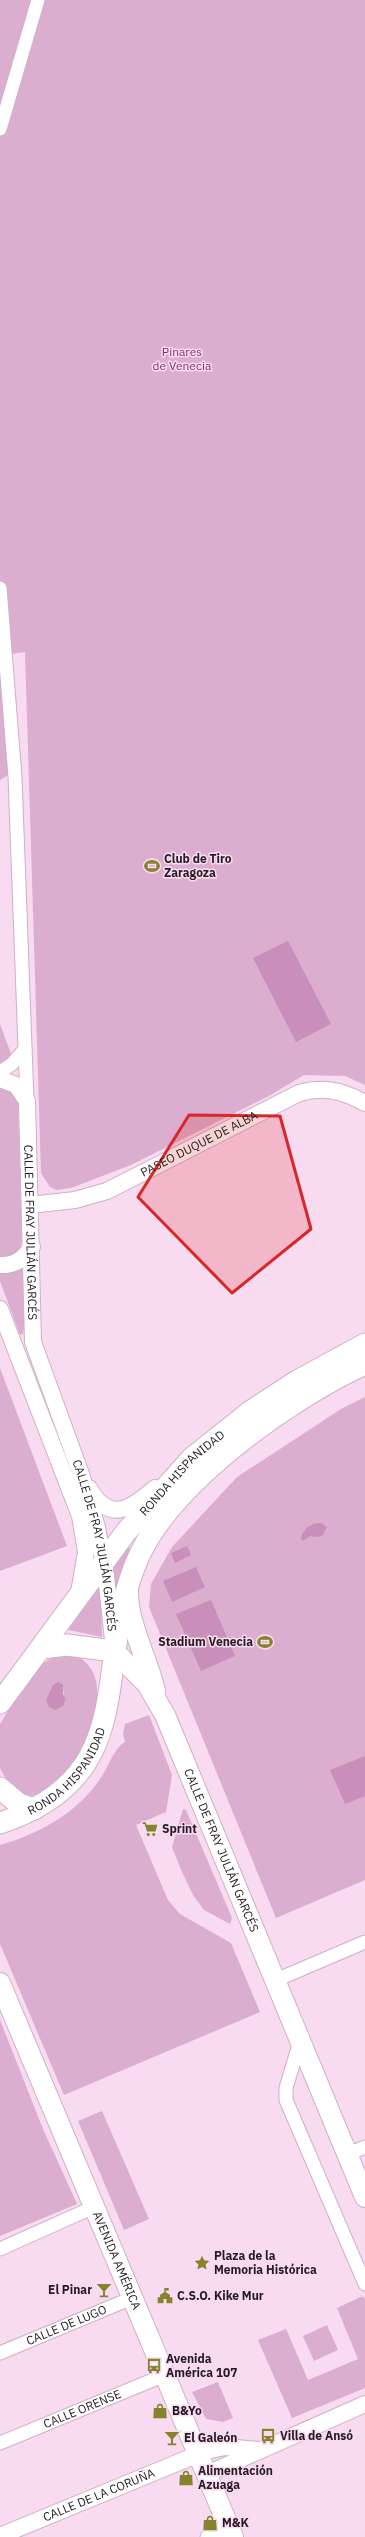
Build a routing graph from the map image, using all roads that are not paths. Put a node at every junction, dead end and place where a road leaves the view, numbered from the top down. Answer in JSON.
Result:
{"nodes":[{"id":1,"x":38,"y":0,"type":"edge"},
{"id":2,"x":0,"y":129,"type":"edge"},
{"id":3,"x":0,"y":588,"type":"edge"},
{"id":4,"x":25,"y":1048,"type":"junction"},
{"id":5,"x":0,"y":1072,"type":"edge"},
{"id":6,"x":0,"y":1079,"type":"edge"},
{"id":7,"x":27,"y":1101,"type":"junction"},
{"id":8,"x":365,"y":1103,"type":"edge"},
{"id":9,"x":30,"y":1205,"type":"junction"},
{"id":10,"x":32,"y":1247,"type":"junction"},
{"id":11,"x":0,"y":1265,"type":"edge"},
{"id":12,"x":0,"y":1309,"type":"edge"},
{"id":13,"x":365,"y":1344,"type":"edge"},
{"id":14,"x":365,"y":1364,"type":"edge"},
{"id":15,"x":192,"y":1458,"type":"junction"},
{"id":16,"x":81,"y":1474,"type":"junction"},
{"id":17,"x":104,"y":1563,"type":"junction"},
{"id":18,"x":128,"y":1587,"type":"junction"},
{"id":19,"x":76,"y":1602,"type":"junction"},
{"id":20,"x":42,"y":1648,"type":"junction"},
{"id":21,"x":114,"y":1651,"type":"junction"},
{"id":22,"x":157,"y":1698,"type":"junction"},
{"id":23,"x":0,"y":1703,"type":"edge"},
{"id":24,"x":0,"y":1788,"type":"edge"},
{"id":25,"x":34,"y":1809,"type":"junction"},
{"id":26,"x":0,"y":1823,"type":"edge"},
{"id":27,"x":365,"y":1942,"type":"edge"},
{"id":28,"x":276,"y":1980,"type":"junction"},
{"id":29,"x":0,"y":1983,"type":"edge"},
{"id":30,"x":300,"y":2038,"type":"junction"},
{"id":31,"x":356,"y":2150,"type":"edge"},
{"id":32,"x":365,"y":2197,"type":"edge"},
{"id":33,"x":94,"y":2207,"type":"junction"},
{"id":34,"x":0,"y":2249,"type":"edge"},
{"id":35,"x":365,"y":2284,"type":"edge"},
{"id":36,"x":132,"y":2298,"type":"junction"},
{"id":37,"x":0,"y":2353,"type":"edge"},
{"id":38,"x":165,"y":2375,"type":"junction"},
{"id":39,"x":365,"y":2404,"type":"edge"},
{"id":40,"x":0,"y":2443,"type":"edge"},
{"id":41,"x":259,"y":2450,"type":"junction"},
{"id":42,"x":198,"y":2454,"type":"junction"},
{"id":43,"x":207,"y":2474,"type":"junction"},
{"id":44,"x":231,"y":2532,"type":"edge"},
{"id":45,"x":0,"y":2536,"type":"edge"},
{"id":46,"x":207,"y":2537,"type":"edge"}],
"edges":[{"from":1,"to":2,"type":"street"},
{"from":3,"to":4,"type":"street"},
{"from":4,"to":5,"type":"street"},
{"from":4,"to":7,"type":"street"},
{"from":6,"to":7,"type":"street"},
{"from":7,"to":9,"type":"street","name":"CALLE DE FRAY JULIÁN GARCÉS"},
{"from":8,"to":9,"type":"street","name":"PASEO DUQUE DE ALBA"},
{"from":9,"to":10,"type":"street","name":"CALLE DE FRAY JULIÁN GARCÉS"},
{"from":10,"to":11,"type":"street"},
{"from":10,"to":16,"type":"street","name":"CALLE DE FRAY JULIÁN GARCÉS"},
{"from":12,"to":19,"type":"street","name":"CALLE DE FRAY JULIÁN GARCÉS"},
{"from":13,"to":15,"type":"highway","name":"RONDA HISPANIDAD"},
{"from":14,"to":18,"type":"highway","name":"RONDA HISPANIDAD"},
{"from":15,"to":16,"type":"street"},
{"from":15,"to":17,"type":"highway","name":"RONDA HISPANIDAD"},
{"from":16,"to":17,"type":"street","name":"CALLE DE FRAY JULIÁN GARCÉS"},
{"from":17,"to":19,"type":"highway","name":"RONDA HISPANIDAD"},
{"from":17,"to":21,"type":"street","name":"CALLE DE FRAY JULIÁN GARCÉS"},
{"from":18,"to":21,"type":"highway","name":"RONDA HISPANIDAD"},
{"from":18,"to":22,"type":"main road"},
{"from":19,"to":20,"type":"highway","name":"RONDA HISPANIDAD"},
{"from":20,"to":21,"type":"highway"},
{"from":20,"to":23,"type":"highway","name":"RONDA HISPANIDAD"},
{"from":21,"to":22,"type":"main road","name":"CALLE DE FRAY JULIÁN GARCÉS"},
{"from":21,"to":25,"type":"highway","name":"RONDA HISPANIDAD"},
{"from":22,"to":28,"type":"main road","name":"CALLE DE FRAY JULIÁN GARCÉS"},
{"from":24,"to":25,"type":"highway"},
{"from":25,"to":26,"type":"highway","name":"RONDA HISPANIDAD"},
{"from":27,"to":28,"type":"street"},
{"from":28,"to":30,"type":"main road","name":"CALLE DE FRAY JULIÁN GARCÉS"},
{"from":29,"to":33,"type":"main road","name":"AVENIDA AMÉRICA"},
{"from":30,"to":31,"type":"main road","name":"CALLE DE FRAY JULIÁN GARCÉS"},
{"from":30,"to":35,"type":"street"},
{"from":31,"to":32,"type":"main road","name":"CALLE DE FRAY JULIÁN GARCÉS"},
{"from":33,"to":34,"type":"street"},
{"from":33,"to":36,"type":"main road","name":"AVENIDA AMÉRICA"},
{"from":36,"to":37,"type":"street","name":"CALLE DE LUGO"},
{"from":36,"to":38,"type":"main road","name":"AVENIDA AMÉRICA"},
{"from":38,"to":40,"type":"street","name":"CALLE ORENSE"},
{"from":38,"to":42,"type":"main road","name":"AVENIDA AMÉRICA"},
{"from":39,"to":41,"type":"street"},
{"from":41,"to":42,"type":"street","name":"CALLE DE LA CORUÑA"},
{"from":41,"to":43,"type":"street"},
{"from":42,"to":43,"type":"main road","name":"AVENIDA AMÉRICA"},
{"from":42,"to":45,"type":"street","name":"CALLE DE LA CORUÑA"},
{"from":43,"to":44,"type":"main road","name":"AVENIDA AMÉRICA"},
{"from":44,"to":46,"type":"street"}]}
